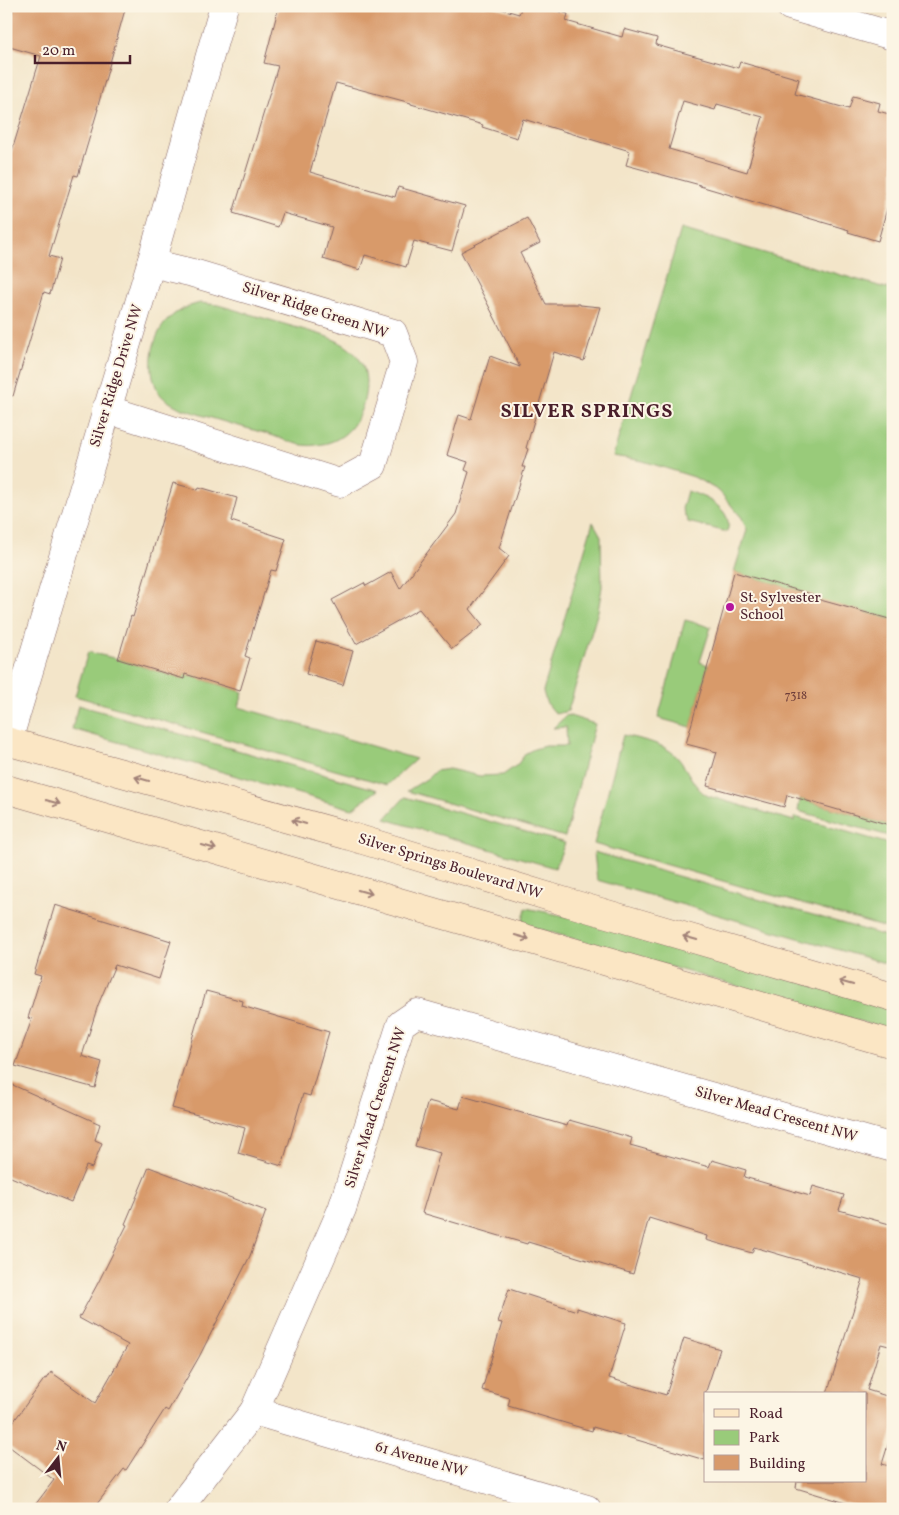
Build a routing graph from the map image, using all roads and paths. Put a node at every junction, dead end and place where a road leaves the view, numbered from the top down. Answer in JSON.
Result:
{"nodes":[{"id":1,"x":224,"y":6,"type":"edge"},
{"id":2,"x":790,"y":6,"type":"edge"},
{"id":3,"x":893,"y":36,"type":"edge"},
{"id":4,"x":151,"y":263,"type":"junction"},
{"id":5,"x":106,"y":409,"type":"junction"},
{"id":6,"x":7,"y":742,"type":"edge"},
{"id":7,"x":6,"y":789,"type":"edge"},
{"id":8,"x":893,"y":997,"type":"edge"},
{"id":9,"x":893,"y":1044,"type":"edge"},
{"id":10,"x":893,"y":1148,"type":"edge"},
{"id":11,"x":254,"y":1411,"type":"junction"},
{"id":12,"x":178,"y":1509,"type":"edge"},
{"id":13,"x":587,"y":1509,"type":"edge"}],
"edges":[{"from":1,"to":4,"type":"street","name":"Silver Ridge Drive NW"},
{"from":2,"to":3,"type":"street"},
{"from":4,"to":5,"type":"street","name":"Silver Ridge Drive NW"},
{"from":4,"to":5,"type":"street","name":"Silver Ridge Green NW"},
{"from":5,"to":6,"type":"street","name":"Silver Ridge Drive NW"},
{"from":8,"to":6,"type":"street","name":"Silver Springs Boulevard NW","one_way":true},
{"from":7,"to":9,"type":"street","one_way":true},
{"from":10,"to":11,"type":"street","name":"Silver Mead Crescent NW"},
{"from":11,"to":12,"type":"street","name":"Silver Mead Crescent NW"},
{"from":11,"to":13,"type":"street","name":"61 Avenue NW"}]}
